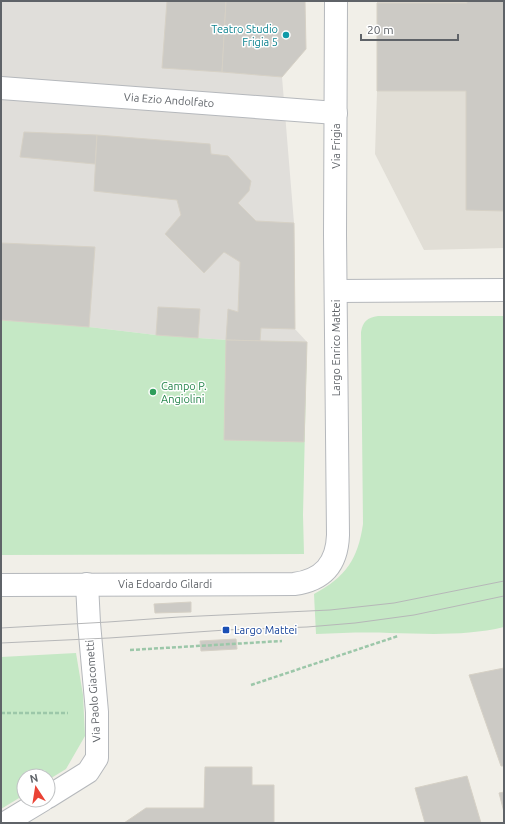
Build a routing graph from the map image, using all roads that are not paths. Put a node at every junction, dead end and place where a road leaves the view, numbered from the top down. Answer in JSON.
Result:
{"nodes":[{"id":1,"x":336,"y":1,"type":"edge"},
{"id":2,"x":1,"y":88,"type":"edge"},
{"id":3,"x":336,"y":113,"type":"junction"},
{"id":4,"x":504,"y":290,"type":"edge"},
{"id":5,"x":336,"y":291,"type":"junction"},
{"id":6,"x":326,"y":569,"type":"joint"},
{"id":7,"x":87,"y":584,"type":"junction"},
{"id":8,"x":1,"y":585,"type":"edge"},
{"id":9,"x":56,"y":792,"type":"edge"},
{"id":10,"x":30,"y":808,"type":"edge"},
{"id":11,"x":5,"y":823,"type":"edge"}],
"edges":[{"from":1,"to":3,"type":"street","name":"Via Frigia"},
{"from":2,"to":3,"type":"street","name":"Via Ezio Andolfato"},
{"from":3,"to":5,"type":"street","name":"Via Frigia"},
{"from":4,"to":5,"type":"street","name":"Largo Enrico Mattei"},
{"from":5,"to":6,"type":"street","name":"Largo Enrico Mattei"},
{"from":6,"to":7,"type":"street","name":"Via Edoardo Gilardi"},
{"from":7,"to":8,"type":"street","name":"Via Edoardo Gilardi"},
{"from":7,"to":9,"type":"street","name":"Via Paolo Giacometti"},
{"from":10,"to":11,"type":"street"}]}
